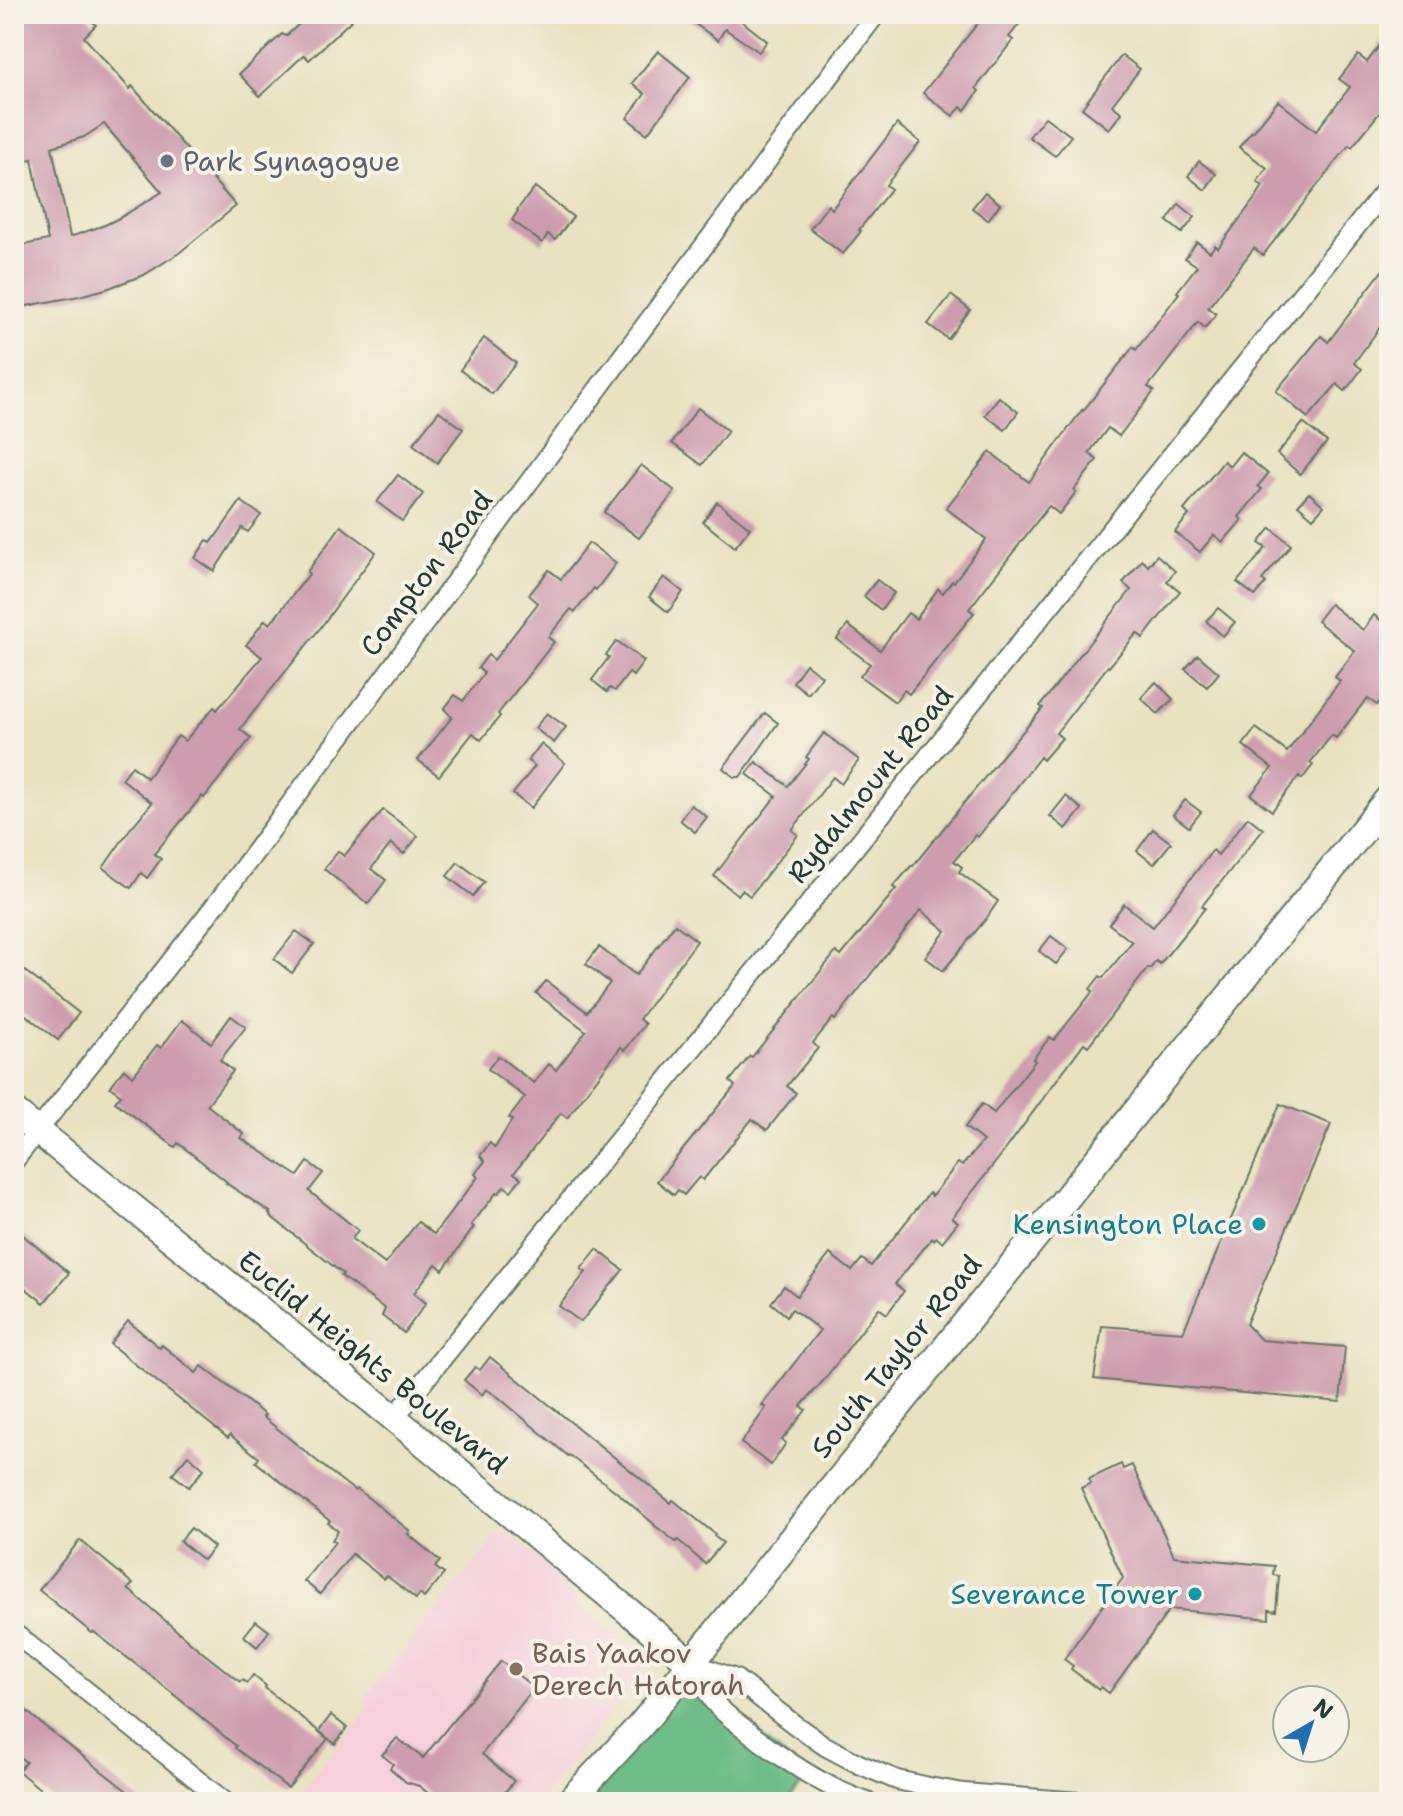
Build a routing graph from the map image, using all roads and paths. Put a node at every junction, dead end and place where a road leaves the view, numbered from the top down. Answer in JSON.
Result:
{"nodes":[{"id":1,"x":876,"y":14,"type":"edge"},
{"id":2,"x":1389,"y":186,"type":"edge"},
{"id":3,"x":1389,"y":798,"type":"edge"},
{"id":4,"x":14,"y":1112,"type":"edge"},
{"id":5,"x":38,"y":1131,"type":"junction"},
{"id":6,"x":14,"y":1161,"type":"edge"},
{"id":7,"x":394,"y":1418,"type":"junction"},
{"id":8,"x":14,"y":1633,"type":"edge"},
{"id":9,"x":691,"y":1663,"type":"junction"},
{"id":10,"x":225,"y":1802,"type":"edge"},
{"id":11,"x":569,"y":1802,"type":"edge"},
{"id":12,"x":867,"y":1802,"type":"edge"},
{"id":13,"x":1079,"y":1802,"type":"edge"}],
"edges":[{"from":1,"to":5,"type":"street","name":"Compton Road"},
{"from":2,"to":7,"type":"street","name":"Rydalmount Road"},
{"from":3,"to":9,"type":"main road","name":"South Taylor Road"},
{"from":4,"to":5,"type":"main road","name":"Euclid Heights Boulevard"},
{"from":5,"to":6,"type":"street","name":"Compton Road"},
{"from":5,"to":7,"type":"main road","name":"Euclid Heights Boulevard"},
{"from":7,"to":9,"type":"main road","name":"Euclid Heights Boulevard"},
{"from":8,"to":10,"type":"street"},
{"from":9,"to":11,"type":"main road","name":"South Taylor Road"},
{"from":9,"to":12,"type":"street"},
{"from":9,"to":13,"type":"street"}]}
